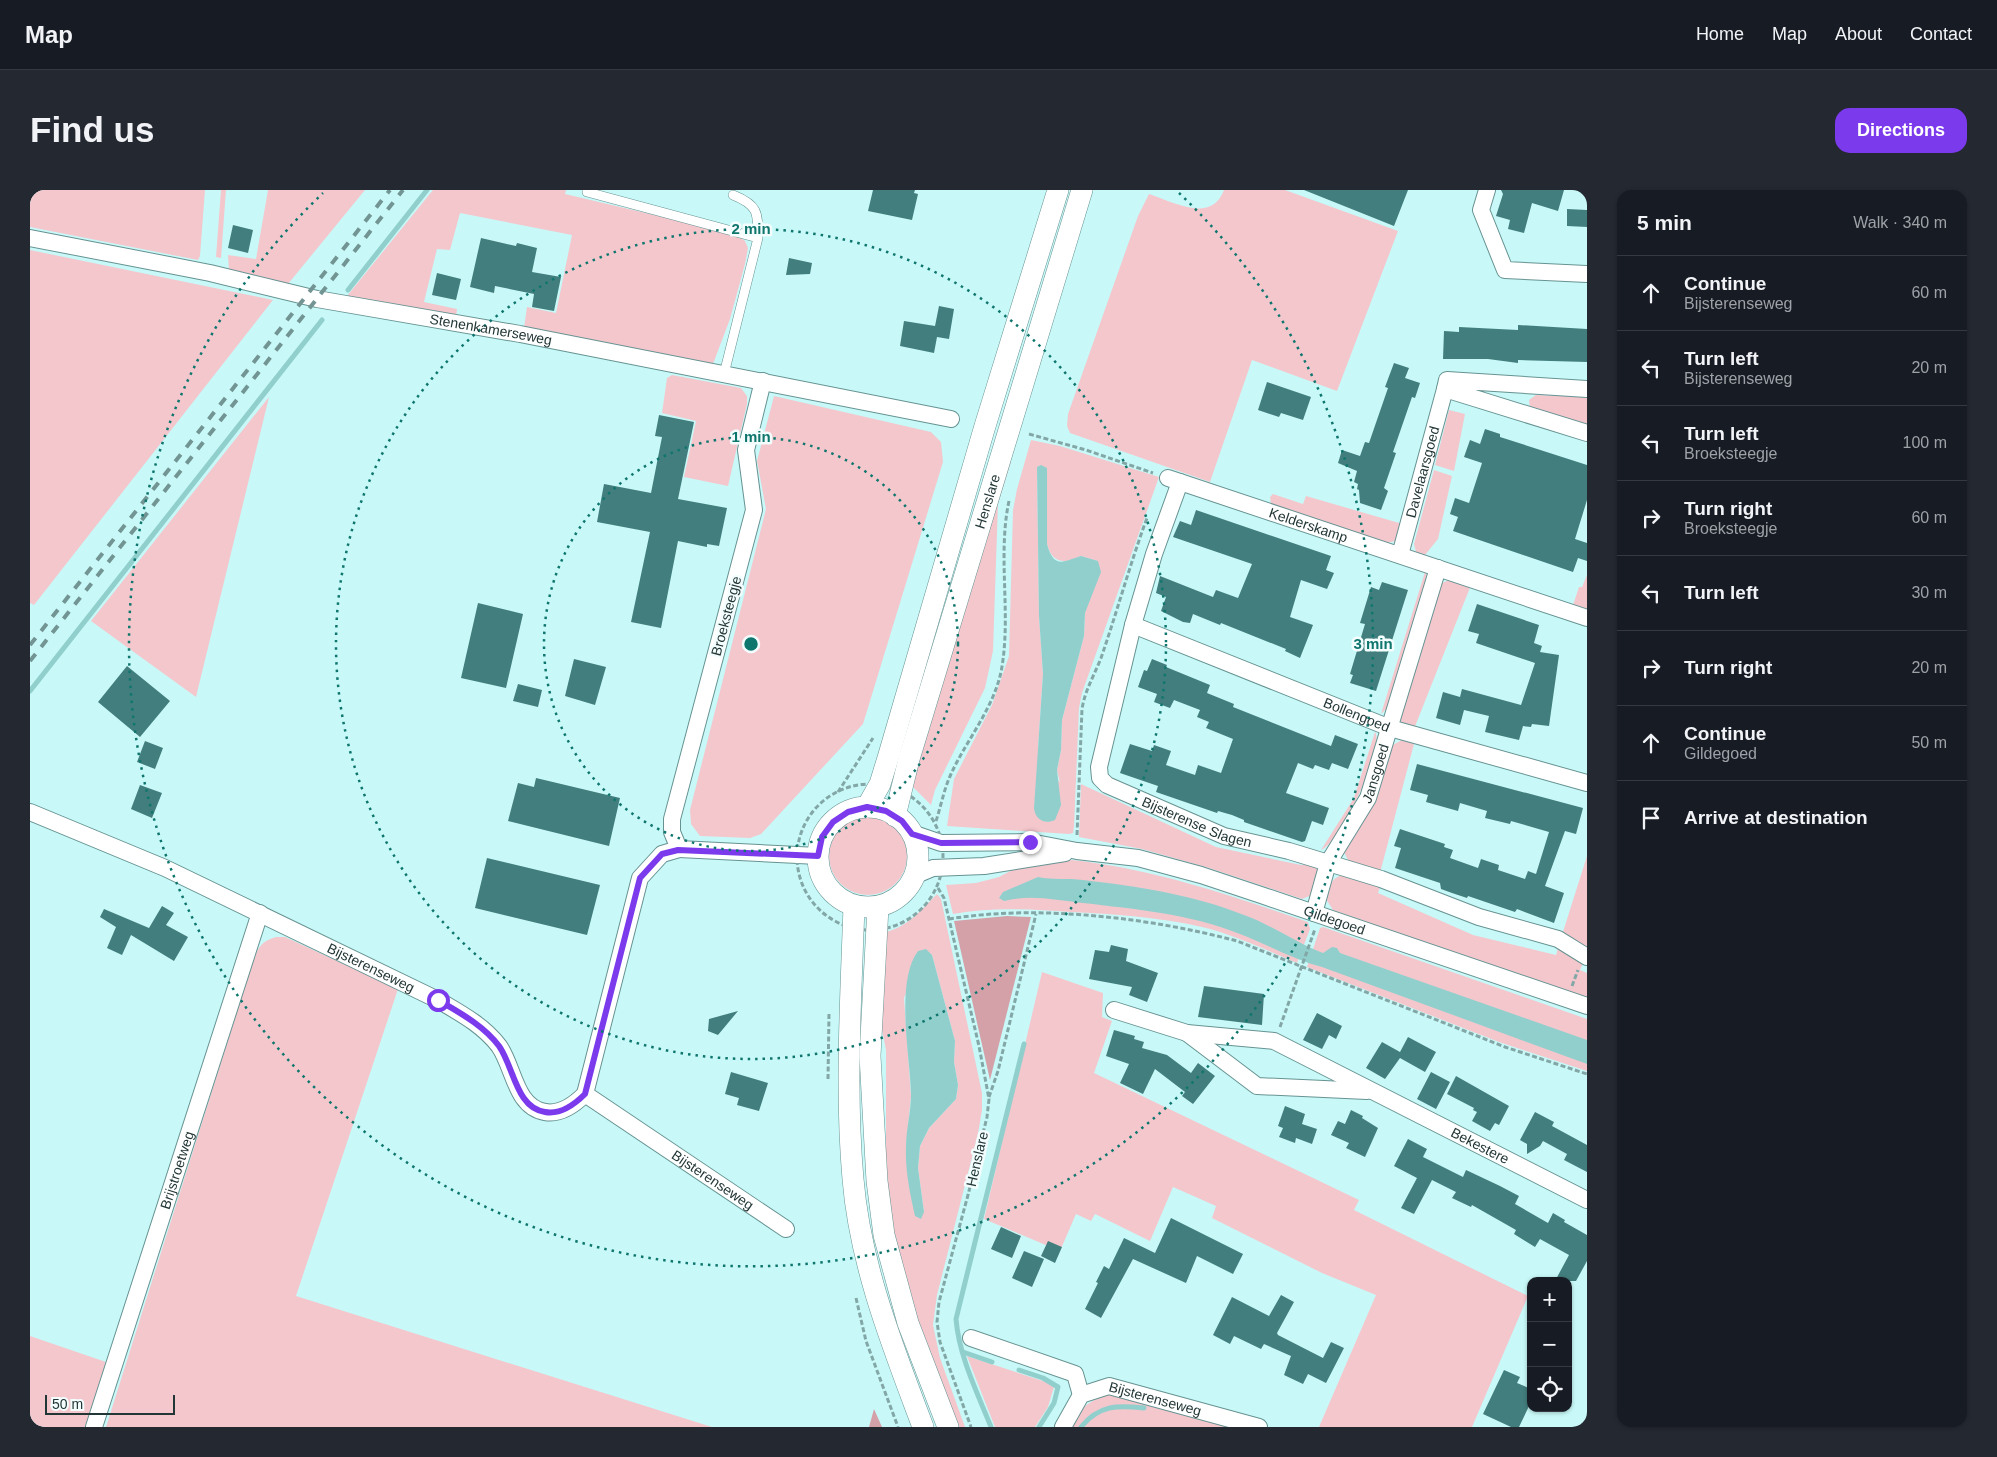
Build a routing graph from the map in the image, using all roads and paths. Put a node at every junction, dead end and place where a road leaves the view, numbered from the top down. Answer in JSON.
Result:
{"nodes":[{"id":1,"x":587,"y":190,"type":"edge"},
{"id":2,"x":1058,"y":190,"type":"edge"},
{"id":3,"x":1082,"y":190,"type":"edge"},
{"id":4,"x":1487,"y":190,"type":"edge"},
{"id":5,"x":732,"y":195,"type":"dead end"},
{"id":6,"x":30,"y":238,"type":"edge"},
{"id":7,"x":758,"y":238,"type":"junction"},
{"id":8,"x":1587,"y":274,"type":"edge"},
{"id":9,"x":724,"y":374,"type":"junction"},
{"id":10,"x":763,"y":381,"type":"junction"},
{"id":11,"x":1445,"y":389,"type":"junction"},
{"id":12,"x":1587,"y":389,"type":"edge"},
{"id":13,"x":951,"y":418,"type":"dead end"},
{"id":14,"x":1587,"y":433,"type":"edge"},
{"id":15,"x":1029,"y":434,"type":"dead end"},
{"id":16,"x":1174,"y":480,"type":"junction"},
{"id":17,"x":1011,"y":492,"type":"dead end"},
{"id":18,"x":1400,"y":555,"type":"junction"},
{"id":19,"x":1438,"y":568,"type":"junction"},
{"id":20,"x":1587,"y":618,"type":"edge"},
{"id":21,"x":1133,"y":625,"type":"junction"},
{"id":22,"x":1390,"y":728,"type":"junction"},
{"id":23,"x":1587,"y":783,"type":"edge"},
{"id":24,"x":890,"y":787,"type":"junction"},
{"id":25,"x":867,"y":807,"type":"junction"},
{"id":26,"x":30,"y":812,"type":"edge"},
{"id":27,"x":895,"y":816,"type":"junction"},
{"id":28,"x":936,"y":821,"type":"junction"},
{"id":29,"x":912,"y":834,"type":"junction"},
{"id":30,"x":941,"y":843,"type":"junction"},
{"id":31,"x":678,"y":850,"type":"junction"},
{"id":32,"x":1077,"y":851,"type":"junction"},
{"id":33,"x":796,"y":856,"type":"junction"},
{"id":34,"x":818,"y":856,"type":"junction"},
{"id":35,"x":1328,"y":862,"type":"junction"},
{"id":36,"x":942,"y":868,"type":"junction"},
{"id":37,"x":914,"y":876,"type":"junction"},
{"id":38,"x":938,"y":888,"type":"junction"},
{"id":39,"x":854,"y":906,"type":"junction"},
{"id":40,"x":878,"y":906,"type":"junction"},
{"id":41,"x":260,"y":913,"type":"junction"},
{"id":42,"x":1314,"y":913,"type":"junction"},
{"id":43,"x":1036,"y":914,"type":"junction"},
{"id":44,"x":949,"y":918,"type":"junction"},
{"id":45,"x":853,"y":927,"type":"junction"},
{"id":46,"x":877,"y":930,"type":"junction"},
{"id":47,"x":1313,"y":933,"type":"dead end"},
{"id":48,"x":1587,"y":957,"type":"edge"},
{"id":49,"x":1301,"y":968,"type":"junction"},
{"id":50,"x":1587,"y":1006,"type":"edge"},
{"id":51,"x":1114,"y":1010,"type":"dead end"},
{"id":52,"x":1187,"y":1033,"type":"junction"},
{"id":53,"x":1274,"y":1041,"type":"junction"},
{"id":54,"x":1587,"y":1074,"type":"edge"},
{"id":55,"x":1373,"y":1092,"type":"junction"},
{"id":56,"x":585,"y":1094,"type":"junction"},
{"id":57,"x":988,"y":1099,"type":"junction"},
{"id":58,"x":1587,"y":1200,"type":"edge"},
{"id":59,"x":786,"y":1229,"type":"dead end"},
{"id":60,"x":971,"y":1338,"type":"dead end"},
{"id":61,"x":1081,"y":1395,"type":"junction"},
{"id":62,"x":94,"y":1427,"type":"edge"},
{"id":63,"x":922,"y":1427,"type":"edge"},
{"id":64,"x":948,"y":1427,"type":"edge"},
{"id":65,"x":971,"y":1427,"type":"edge"},
{"id":66,"x":1063,"y":1427,"type":"edge"},
{"id":67,"x":1259,"y":1427,"type":"edge"}],
"edges":[{"from":1,"to":7,"type":"lane"},
{"from":2,"to":24,"type":"street","name":"Henslare"},
{"from":3,"to":24,"type":"street","name":"Henslare"},
{"from":4,"to":8,"type":"street"},
{"from":5,"to":7,"type":"lane"},
{"from":6,"to":9,"type":"street","name":"Stenenkamerseweg"},
{"from":7,"to":9,"type":"lane"},
{"from":9,"to":10,"type":"street","name":"Stenenkamerseweg"},
{"from":10,"to":13,"type":"street","name":"Stenenkamerseweg"},
{"from":10,"to":31,"type":"street","name":"Broeksteegje"},
{"from":11,"to":12,"type":"street"},
{"from":11,"to":14,"type":"street"},
{"from":11,"to":18,"type":"street","name":"Davelaarsgoed"},
{"from":15,"to":16,"type":"path"},
{"from":16,"to":18,"type":"street","name":"Kelderskamp"},
{"from":16,"to":21,"type":"street","name":"Bijsterense Slagen"},
{"from":17,"to":28,"type":"path","name":"Henslare"},
{"from":18,"to":19,"type":"street","name":"Kelderskamp"},
{"from":19,"to":20,"type":"street","name":"Kelderskamp"},
{"from":19,"to":22,"type":"street","name":"Jansgoed"},
{"from":21,"to":22,"type":"street","name":"Bollengoed"},
{"from":21,"to":35,"type":"street","name":"Bijsterense Slagen"},
{"from":22,"to":23,"type":"street","name":"Bollengoed"},
{"from":22,"to":35,"type":"street","name":"Jansgoed"},
{"from":24,"to":25,"type":"street","name":"Henslare"},
{"from":24,"to":27,"type":"street","name":"Henslare"},
{"from":24,"to":28,"type":"path"},
{"from":24,"to":33,"type":"path"},
{"from":25,"to":27,"type":"street"},
{"from":25,"to":34,"type":"street"},
{"from":26,"to":41,"type":"street","name":"Bijsterenseweg"},
{"from":27,"to":29,"type":"street"},
{"from":28,"to":30,"type":"path"},
{"from":29,"to":30,"type":"street","name":"Gildegoed"},
{"from":29,"to":37,"type":"street"},
{"from":30,"to":32,"type":"street","name":"Gildegoed"},
{"from":30,"to":36,"type":"path"},
{"from":31,"to":33,"type":"street"},
{"from":31,"to":56,"type":"street"},
{"from":32,"to":36,"type":"street","name":"Gildegoed"},
{"from":32,"to":42,"type":"street","name":"Gildegoed"},
{"from":33,"to":34,"type":"street"},
{"from":33,"to":45,"type":"path"},
{"from":34,"to":39,"type":"street"},
{"from":35,"to":42,"type":"street","name":"Jansgoed"},
{"from":35,"to":48,"type":"street","name":"Bijsterense Slagen"},
{"from":36,"to":37,"type":"street","name":"Gildegoed"},
{"from":36,"to":38,"type":"path"},
{"from":37,"to":40,"type":"street"},
{"from":38,"to":44,"type":"path","name":"Henslare"},
{"from":38,"to":46,"type":"path"},
{"from":39,"to":40,"type":"street"},
{"from":39,"to":45,"type":"street"},
{"from":40,"to":46,"type":"street"},
{"from":41,"to":56,"type":"street","name":"Bijsterenseweg"},
{"from":41,"to":62,"type":"street","name":"Brijstroetweg"},
{"from":42,"to":50,"type":"street","name":"Gildegoed"},
{"from":43,"to":44,"type":"path"},
{"from":43,"to":49,"type":"path"},
{"from":43,"to":57,"type":"path"},
{"from":44,"to":57,"type":"path","name":"Henslare"},
{"from":45,"to":46,"type":"path"},
{"from":45,"to":63,"type":"street"},
{"from":46,"to":64,"type":"street"},
{"from":47,"to":49,"type":"path"},
{"from":49,"to":53,"type":"path"},
{"from":49,"to":54,"type":"path"},
{"from":51,"to":52,"type":"street","name":"Bekestere"},
{"from":52,"to":53,"type":"street","name":"Bekestere"},
{"from":52,"to":55,"type":"street","name":"Bekestere"},
{"from":53,"to":55,"type":"street","name":"Bekestere"},
{"from":55,"to":58,"type":"street","name":"Bekestere"},
{"from":56,"to":59,"type":"street","name":"Bijsterenseweg"},
{"from":57,"to":65,"type":"path","name":"Henslare"},
{"from":60,"to":61,"type":"street"},
{"from":61,"to":66,"type":"street"},
{"from":61,"to":67,"type":"street","name":"Bijsterenseweg"}]}
